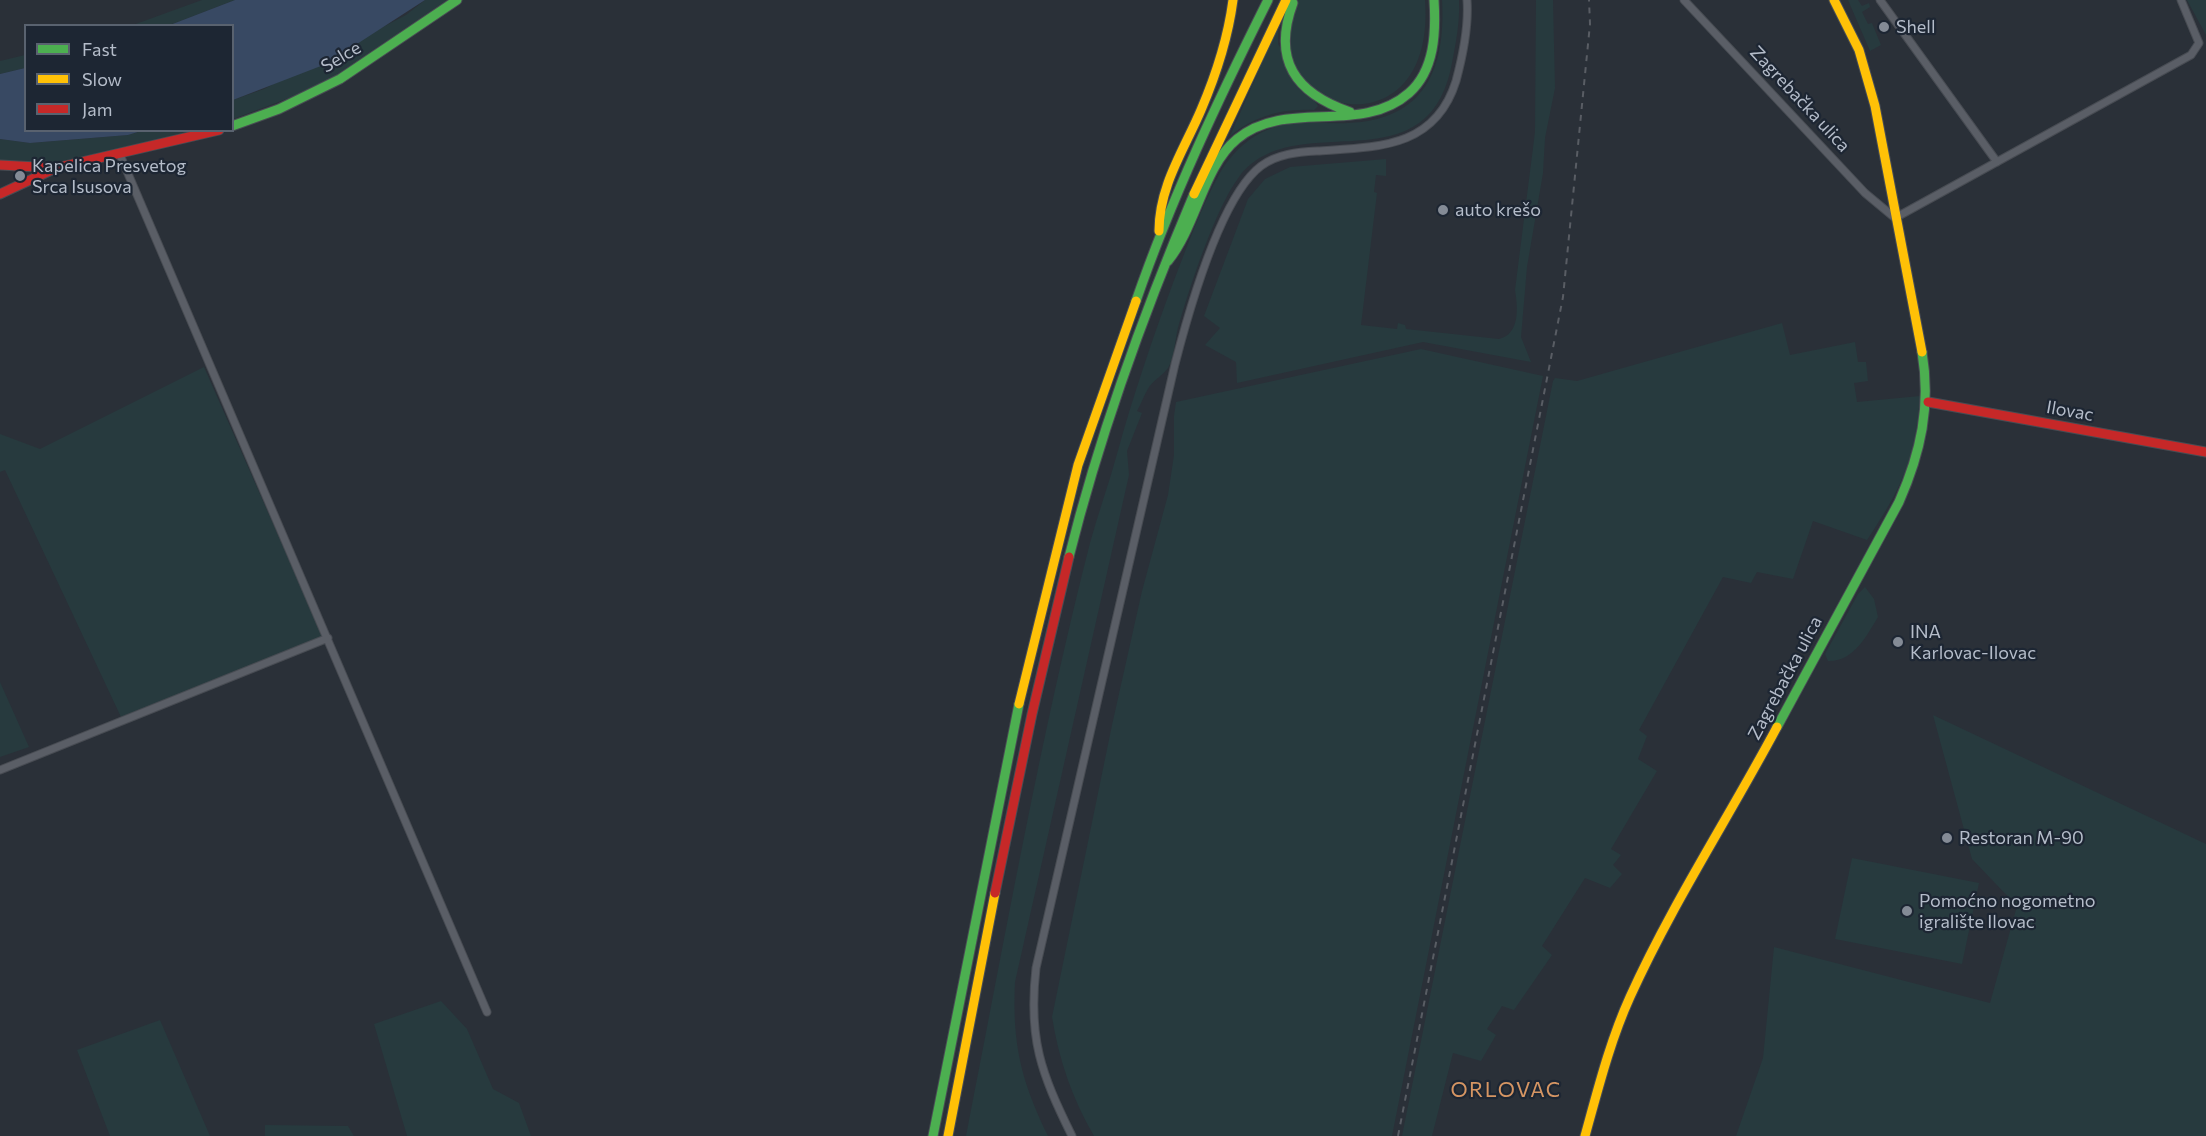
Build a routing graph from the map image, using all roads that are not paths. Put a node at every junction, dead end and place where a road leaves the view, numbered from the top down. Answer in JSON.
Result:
{"nodes":[{"id":1,"x":457,"y":0,"type":"edge"},
{"id":2,"x":1233,"y":0,"type":"edge"},
{"id":3,"x":1268,"y":0,"type":"edge"},
{"id":4,"x":1286,"y":0,"type":"edge"},
{"id":5,"x":1294,"y":0,"type":"edge"},
{"id":6,"x":1434,"y":0,"type":"edge"},
{"id":7,"x":1467,"y":0,"type":"edge"},
{"id":8,"x":1684,"y":0,"type":"edge"},
{"id":9,"x":1834,"y":0,"type":"edge"},
{"id":10,"x":1880,"y":0,"type":"edge"},
{"id":11,"x":2181,"y":0,"type":"edge"},
{"id":12,"x":1360,"y":114,"type":"junction"},
{"id":13,"x":234,"y":125,"type":"edge"},
{"id":14,"x":211,"y":132,"type":"edge"},
{"id":15,"x":120,"y":156,"type":"junction"},
{"id":16,"x":1997,"y":162,"type":"junction"},
{"id":17,"x":0,"y":165,"type":"edge"},
{"id":18,"x":56,"y":168,"type":"junction"},
{"id":19,"x":0,"y":194,"type":"edge"},
{"id":20,"x":1895,"y":218,"type":"junction"},
{"id":21,"x":1160,"y":232,"type":"junction"},
{"id":22,"x":1163,"y":266,"type":"junction"},
{"id":23,"x":1928,"y":402,"type":"junction"},
{"id":24,"x":2206,"y":452,"type":"edge"},
{"id":25,"x":328,"y":638,"type":"junction"},
{"id":26,"x":0,"y":770,"type":"edge"},
{"id":27,"x":487,"y":1012,"type":"dead end"},
{"id":28,"x":933,"y":1136,"type":"edge"},
{"id":29,"x":948,"y":1136,"type":"edge"},
{"id":30,"x":1072,"y":1136,"type":"edge"},
{"id":31,"x":1585,"y":1136,"type":"edge"}],
"edges":[{"from":1,"to":13,"type":"main road","name":"Selce"},
{"from":2,"to":21,"type":"main road"},
{"from":3,"to":21,"type":"main road"},
{"from":4,"to":22,"type":"main road"},
{"from":5,"to":12,"type":"main road"},
{"from":6,"to":12,"type":"main road"},
{"from":7,"to":30,"type":"street"},
{"from":8,"to":20,"type":"street","name":"Zagrebačka ulica"},
{"from":9,"to":20,"type":"main road","name":"Zagrebačka ulica"},
{"from":10,"to":16,"type":"street"},
{"from":11,"to":16,"type":"street"},
{"from":12,"to":22,"type":"main road"},
{"from":14,"to":15,"type":"main road"},
{"from":15,"to":18,"type":"main road"},
{"from":15,"to":25,"type":"street"},
{"from":16,"to":20,"type":"street"},
{"from":17,"to":18,"type":"main road"},
{"from":18,"to":19,"type":"main road"},
{"from":20,"to":23,"type":"main road","name":"Zagrebačka ulica"},
{"from":21,"to":28,"type":"main road"},
{"from":22,"to":29,"type":"main road"},
{"from":23,"to":24,"type":"main road","name":"Ilovac"},
{"from":23,"to":31,"type":"main road","name":"Zagrebačka ulica"},
{"from":25,"to":26,"type":"street"},
{"from":25,"to":27,"type":"street"}]}
